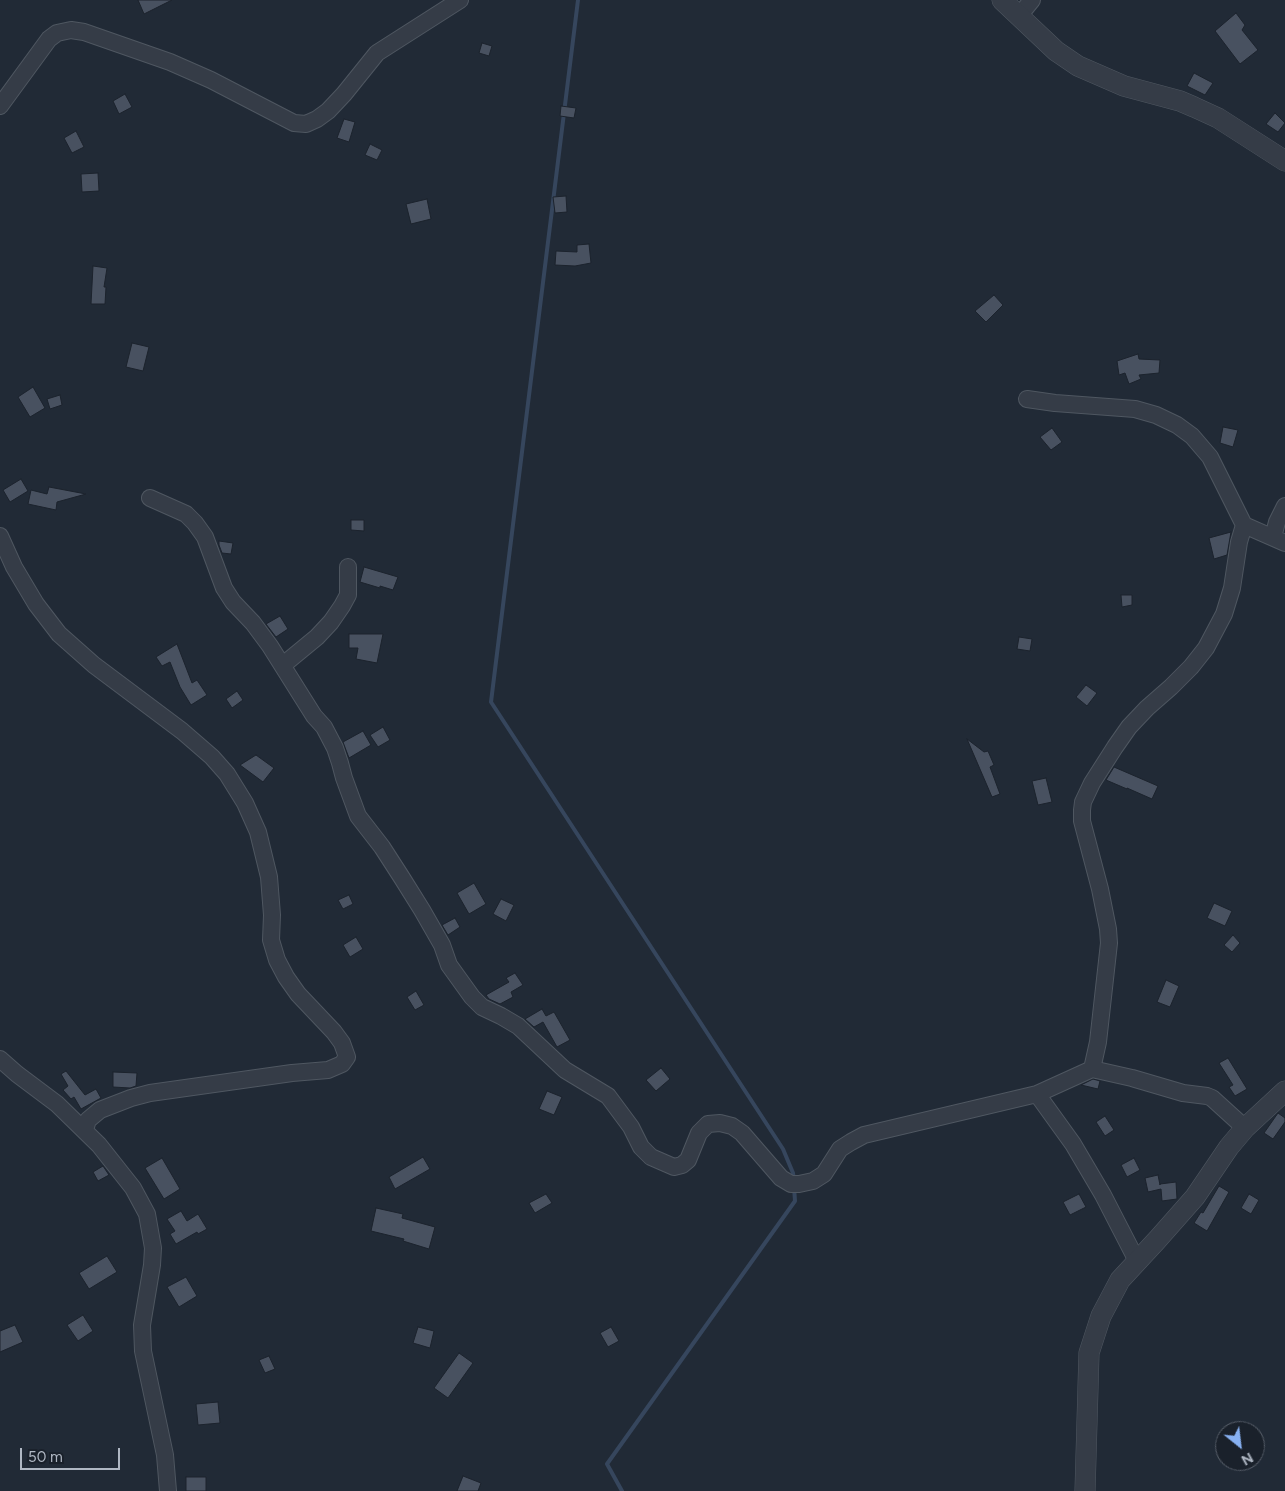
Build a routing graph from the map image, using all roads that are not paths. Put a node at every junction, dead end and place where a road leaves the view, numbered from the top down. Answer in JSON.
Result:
{"nodes":[{"id":1,"x":460,"y":0,"type":"edge"},
{"id":2,"x":1002,"y":0,"type":"edge"},
{"id":3,"x":1032,"y":0,"type":"edge"},
{"id":4,"x":1019,"y":16,"type":"junction"},
{"id":5,"x":0,"y":106,"type":"edge"},
{"id":6,"x":1285,"y":161,"type":"edge"},
{"id":7,"x":1027,"y":399,"type":"dead end"},
{"id":8,"x":150,"y":498,"type":"dead end"},
{"id":9,"x":1285,"y":506,"type":"edge"},
{"id":10,"x":1244,"y":525,"type":"junction"},
{"id":11,"x":0,"y":536,"type":"edge"},
{"id":12,"x":1279,"y":540,"type":"edge"},
{"id":13,"x":348,"y":567,"type":"dead end"},
{"id":14,"x":283,"y":666,"type":"junction"},
{"id":15,"x":0,"y":1059,"type":"edge"},
{"id":16,"x":1092,"y":1069,"type":"junction"},
{"id":17,"x":1285,"y":1091,"type":"edge"},
{"id":18,"x":1037,"y":1094,"type":"junction"},
{"id":19,"x":1245,"y":1128,"type":"junction"},
{"id":20,"x":85,"y":1130,"type":"junction"},
{"id":21,"x":1137,"y":1261,"type":"junction"},
{"id":22,"x":168,"y":1491,"type":"edge"},
{"id":23,"x":1085,"y":1491,"type":"edge"}],
"edges":[{"from":1,"to":5,"type":"street"},
{"from":2,"to":4,"type":"street"},
{"from":3,"to":4,"type":"street"},
{"from":4,"to":6,"type":"street"},
{"from":7,"to":10,"type":"street"},
{"from":8,"to":14,"type":"street"},
{"from":9,"to":12,"type":"street"},
{"from":10,"to":12,"type":"street"},
{"from":10,"to":16,"type":"street"},
{"from":11,"to":20,"type":"street"},
{"from":13,"to":14,"type":"street"},
{"from":14,"to":18,"type":"street"},
{"from":15,"to":20,"type":"street"},
{"from":16,"to":18,"type":"street"},
{"from":16,"to":19,"type":"street"},
{"from":17,"to":19,"type":"street"},
{"from":18,"to":21,"type":"street"},
{"from":19,"to":21,"type":"street"},
{"from":20,"to":22,"type":"street"},
{"from":21,"to":23,"type":"street"}]}
